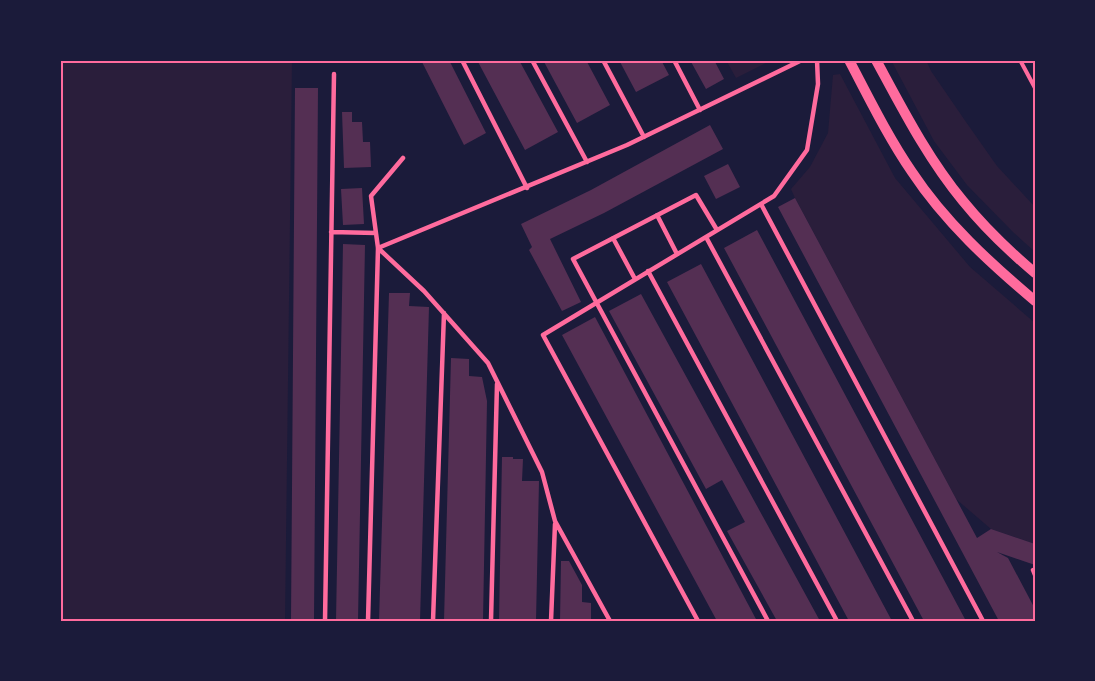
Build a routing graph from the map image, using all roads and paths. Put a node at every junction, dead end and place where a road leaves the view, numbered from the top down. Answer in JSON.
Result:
{"nodes":[{"id":1,"x":462,"y":60,"type":"edge"},
{"id":2,"x":532,"y":60,"type":"edge"},
{"id":3,"x":603,"y":60,"type":"edge"},
{"id":4,"x":674,"y":60,"type":"edge"},
{"id":5,"x":802,"y":60,"type":"edge"},
{"id":6,"x":817,"y":60,"type":"edge"},
{"id":7,"x":849,"y":60,"type":"edge"},
{"id":8,"x":876,"y":60,"type":"edge"},
{"id":9,"x":1020,"y":60,"type":"edge"},
{"id":10,"x":334,"y":74,"type":"dead end"},
{"id":11,"x":1035,"y":88,"type":"edge"},
{"id":12,"x":700,"y":110,"type":"junction"},
{"id":13,"x":644,"y":137,"type":"junction"},
{"id":14,"x":403,"y":158,"type":"dead end"},
{"id":15,"x":587,"y":162,"type":"junction"},
{"id":16,"x":526,"y":188,"type":"junction"},
{"id":17,"x":761,"y":204,"type":"junction"},
{"id":18,"x":657,"y":215,"type":"junction"},
{"id":19,"x":717,"y":230,"type":"junction"},
{"id":20,"x":331,"y":232,"type":"junction"},
{"id":21,"x":376,"y":233,"type":"junction"},
{"id":22,"x":706,"y":237,"type":"junction"},
{"id":23,"x":613,"y":238,"type":"junction"},
{"id":24,"x":378,"y":248,"type":"junction"},
{"id":25,"x":677,"y":254,"type":"junction"},
{"id":26,"x":648,"y":271,"type":"junction"},
{"id":27,"x":1035,"y":273,"type":"edge"},
{"id":28,"x":635,"y":279,"type":"junction"},
{"id":29,"x":1035,"y":301,"type":"edge"},
{"id":30,"x":596,"y":303,"type":"junction"},
{"id":31,"x":444,"y":313,"type":"junction"},
{"id":32,"x":498,"y":381,"type":"junction"},
{"id":33,"x":555,"y":521,"type":"junction"},
{"id":34,"x":325,"y":621,"type":"edge"},
{"id":35,"x":368,"y":621,"type":"edge"},
{"id":36,"x":433,"y":621,"type":"edge"},
{"id":37,"x":492,"y":621,"type":"edge"},
{"id":38,"x":551,"y":621,"type":"edge"},
{"id":39,"x":610,"y":621,"type":"edge"},
{"id":40,"x":698,"y":621,"type":"edge"},
{"id":41,"x":768,"y":621,"type":"edge"},
{"id":42,"x":837,"y":621,"type":"edge"},
{"id":43,"x":913,"y":621,"type":"edge"},
{"id":44,"x":983,"y":621,"type":"edge"}],
"edges":[{"from":1,"to":16,"type":"lane"},
{"from":2,"to":15,"type":"lane"},
{"from":3,"to":13,"type":"lane"},
{"from":4,"to":12,"type":"lane"},
{"from":5,"to":12,"type":"lane"},
{"from":6,"to":17,"type":"lane"},
{"from":7,"to":29,"type":"street"},
{"from":8,"to":27,"type":"street"},
{"from":9,"to":11,"type":"path"},
{"from":10,"to":20,"type":"lane"},
{"from":12,"to":13,"type":"lane"},
{"from":13,"to":15,"type":"lane"},
{"from":14,"to":21,"type":"lane"},
{"from":15,"to":16,"type":"lane"},
{"from":16,"to":24,"type":"lane"},
{"from":17,"to":19,"type":"lane"},
{"from":17,"to":44,"type":"lane"},
{"from":18,"to":19,"type":"lane"},
{"from":18,"to":23,"type":"lane"},
{"from":18,"to":25,"type":"lane"},
{"from":19,"to":22,"type":"lane"},
{"from":20,"to":21,"type":"lane"},
{"from":20,"to":34,"type":"lane"},
{"from":21,"to":24,"type":"lane"},
{"from":22,"to":25,"type":"lane"},
{"from":22,"to":43,"type":"lane"},
{"from":23,"to":28,"type":"lane"},
{"from":23,"to":30,"type":"lane"},
{"from":24,"to":31,"type":"lane"},
{"from":24,"to":35,"type":"lane"},
{"from":25,"to":26,"type":"lane"},
{"from":26,"to":28,"type":"lane"},
{"from":26,"to":42,"type":"lane"},
{"from":28,"to":30,"type":"lane"},
{"from":30,"to":40,"type":"lane"},
{"from":30,"to":41,"type":"lane"},
{"from":31,"to":32,"type":"lane"},
{"from":31,"to":36,"type":"lane"},
{"from":32,"to":33,"type":"lane"},
{"from":32,"to":37,"type":"lane"},
{"from":33,"to":38,"type":"lane"},
{"from":33,"to":39,"type":"lane"}]}
